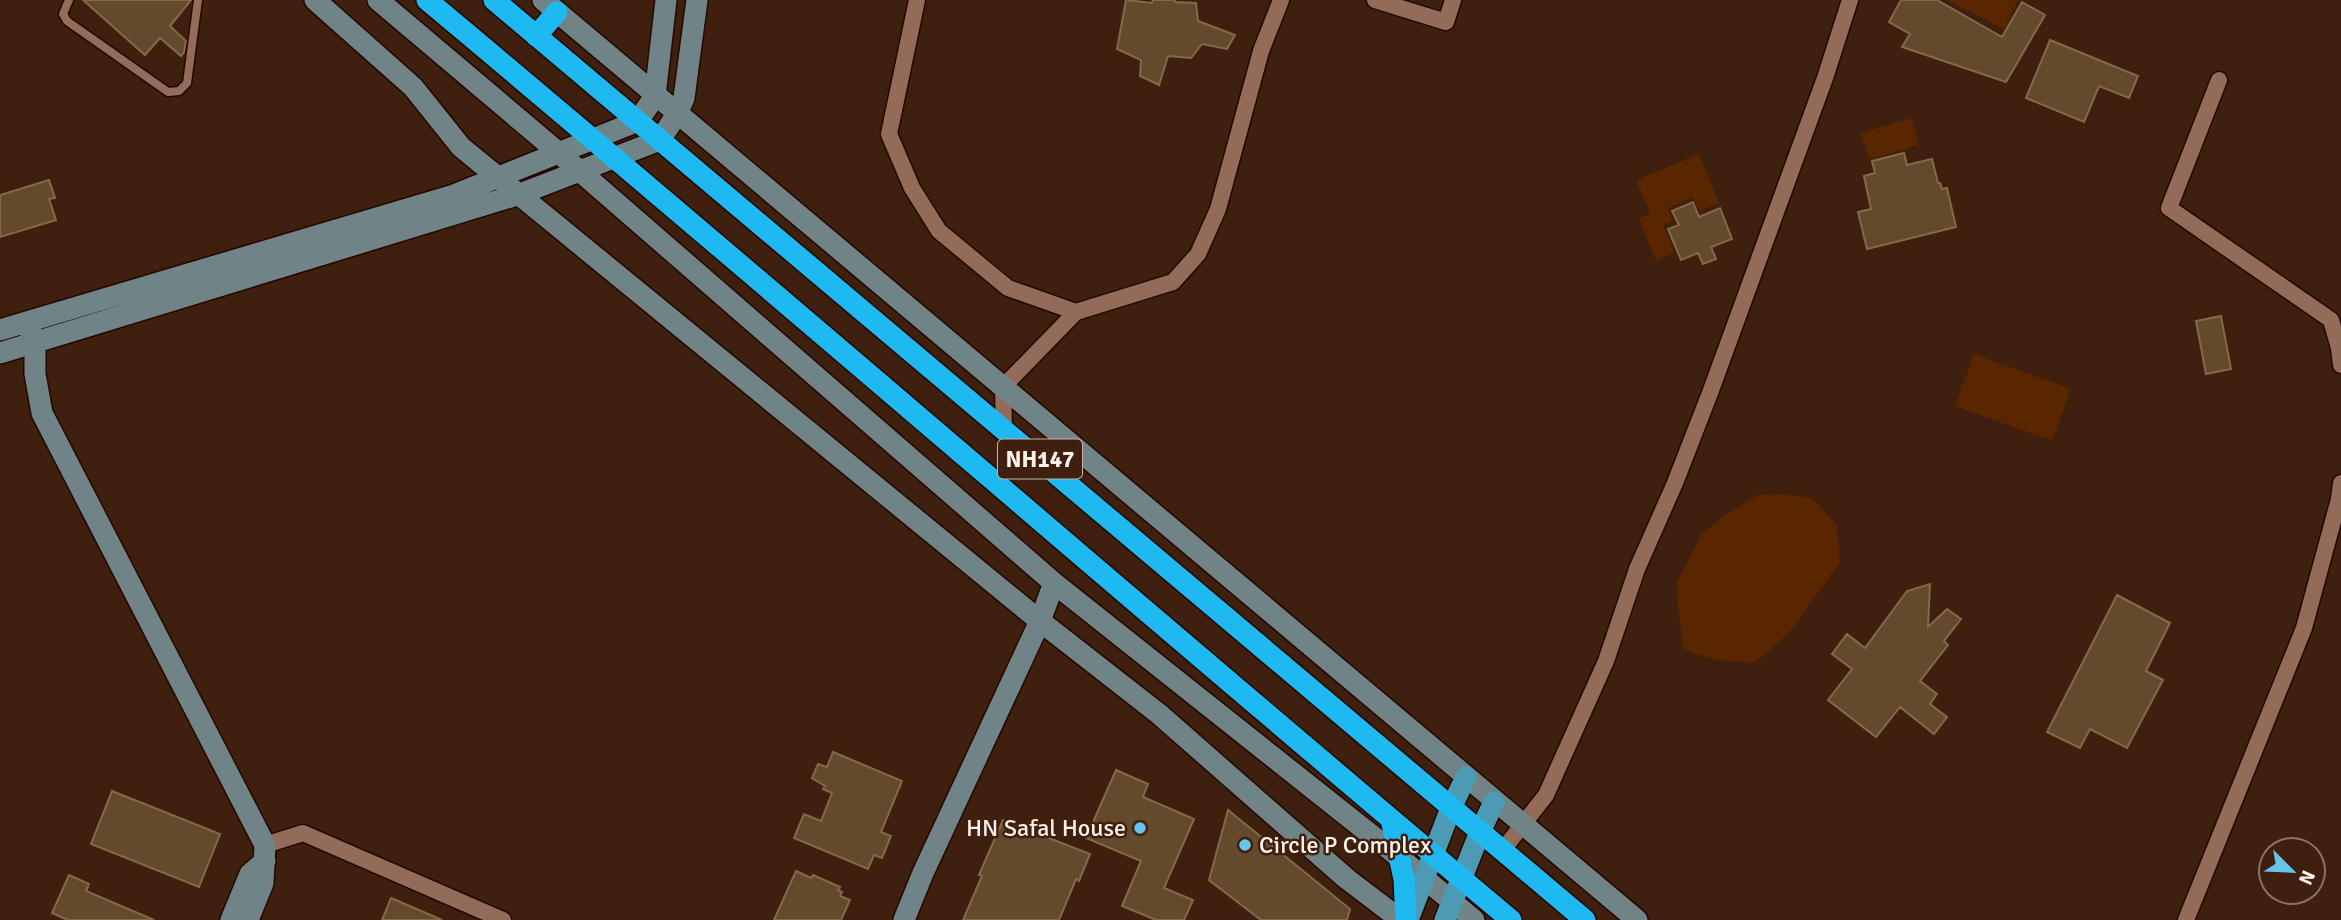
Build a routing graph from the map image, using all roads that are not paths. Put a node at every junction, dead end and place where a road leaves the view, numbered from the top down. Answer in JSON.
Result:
{"nodes":[{"id":1,"x":69,"y":0,"type":"edge"},
{"id":2,"x":198,"y":0,"type":"edge"},
{"id":3,"x":315,"y":0,"type":"edge"},
{"id":4,"x":378,"y":0,"type":"edge"},
{"id":5,"x":427,"y":0,"type":"edge"},
{"id":6,"x":494,"y":0,"type":"edge"},
{"id":7,"x":666,"y":0,"type":"edge"},
{"id":8,"x":697,"y":0,"type":"edge"},
{"id":9,"x":917,"y":0,"type":"edge"},
{"id":10,"x":1281,"y":0,"type":"edge"},
{"id":11,"x":1375,"y":0,"type":"edge"},
{"id":12,"x":1453,"y":0,"type":"edge"},
{"id":13,"x":1850,"y":0,"type":"edge"},
{"id":14,"x":550,"y":6,"type":"edge"},
{"id":15,"x":537,"y":36,"type":"junction"},
{"id":16,"x":2219,"y":80,"type":"dead end"},
{"id":17,"x":655,"y":96,"type":"junction"},
{"id":18,"x":677,"y":114,"type":"junction"},
{"id":19,"x":638,"y":121,"type":"junction"},
{"id":20,"x":594,"y":139,"type":"junction"},
{"id":21,"x":660,"y":140,"type":"junction"},
{"id":22,"x":559,"y":153,"type":"junction"},
{"id":23,"x":617,"y":159,"type":"junction"},
{"id":24,"x":579,"y":171,"type":"junction"},
{"id":25,"x":499,"y":177,"type":"junction"},
{"id":26,"x":520,"y":194,"type":"junction"},
{"id":27,"x":1076,"y":312,"type":"junction"},
{"id":28,"x":2336,"y":323,"type":"edge"},
{"id":29,"x":0,"y":330,"type":"edge"},
{"id":30,"x":31,"y":332,"type":"junction"},
{"id":31,"x":0,"y":353,"type":"edge"},
{"id":32,"x":2341,"y":365,"type":"edge"},
{"id":33,"x":1003,"y":387,"type":"junction"},
{"id":34,"x":1004,"y":429,"type":"junction"},
{"id":35,"x":2341,"y":483,"type":"edge"},
{"id":36,"x":1054,"y":583,"type":"junction"},
{"id":37,"x":1040,"y":621,"type":"junction"},
{"id":38,"x":1347,"y":675,"type":"junction"},
{"id":39,"x":1324,"y":702,"type":"junction"},
{"id":40,"x":1466,"y":776,"type":"junction"},
{"id":41,"x":1494,"y":802,"type":"junction"},
{"id":42,"x":1451,"y":808,"type":"junction"},
{"id":43,"x":1391,"y":819,"type":"junction"},
{"id":44,"x":1523,"y":826,"type":"junction"},
{"id":45,"x":1479,"y":832,"type":"junction"},
{"id":46,"x":1502,"y":851,"type":"junction"},
{"id":47,"x":265,"y":853,"type":"junction"},
{"id":48,"x":1433,"y":854,"type":"junction"},
{"id":49,"x":1399,"y":857,"type":"junction"},
{"id":50,"x":1424,"y":878,"type":"junction"},
{"id":51,"x":1462,"y":878,"type":"junction"},
{"id":52,"x":1606,"y":895,"type":"junction"},
{"id":53,"x":1449,"y":910,"type":"edge"},
{"id":54,"x":231,"y":920,"type":"edge"},
{"id":55,"x":248,"y":920,"type":"edge"},
{"id":56,"x":503,"y":920,"type":"edge"},
{"id":57,"x":904,"y":920,"type":"edge"},
{"id":58,"x":1405,"y":920,"type":"edge"},
{"id":59,"x":1474,"y":920,"type":"edge"},
{"id":60,"x":1511,"y":920,"type":"edge"},
{"id":61,"x":1586,"y":920,"type":"edge"},
{"id":62,"x":1637,"y":920,"type":"edge"},
{"id":63,"x":2186,"y":920,"type":"edge"}],
"edges":[{"from":1,"to":2,"type":"lane"},
{"from":3,"to":25,"type":"street"},
{"from":4,"to":22,"type":"street"},
{"from":5,"to":20,"type":"highway","number":"NH147"},
{"from":6,"to":15,"type":"highway","number":"NH147"},
{"from":7,"to":17,"type":"street"},
{"from":8,"to":18,"type":"street"},
{"from":9,"to":27,"type":"street"},
{"from":10,"to":27,"type":"street"},
{"from":11,"to":12,"type":"street"},
{"from":13,"to":44,"type":"street"},
{"from":14,"to":15,"type":"highway"},
{"from":14,"to":17,"type":"street"},
{"from":15,"to":19,"type":"highway","number":"NH147"},
{"from":16,"to":28,"type":"street"},
{"from":17,"to":18,"type":"street"},
{"from":17,"to":19,"type":"street"},
{"from":18,"to":21,"type":"street"},
{"from":18,"to":33,"type":"street"},
{"from":19,"to":20,"type":"street"},
{"from":19,"to":21,"type":"highway","number":"NH147"},
{"from":20,"to":22,"type":"street"},
{"from":20,"to":23,"type":"highway","number":"NH147"},
{"from":21,"to":23,"type":"street"},
{"from":21,"to":34,"type":"highway","number":"NH147"},
{"from":22,"to":24,"type":"street"},
{"from":22,"to":25,"type":"street"},
{"from":23,"to":24,"type":"street"},
{"from":23,"to":43,"type":"highway","number":"NH147"},
{"from":24,"to":26,"type":"street"},
{"from":24,"to":36,"type":"street"},
{"from":25,"to":26,"type":"street"},
{"from":25,"to":30,"type":"street"},
{"from":26,"to":30,"type":"street"},
{"from":26,"to":37,"type":"street"},
{"from":27,"to":33,"type":"street"},
{"from":28,"to":32,"type":"street"},
{"from":29,"to":30,"type":"street"},
{"from":30,"to":31,"type":"street"},
{"from":30,"to":47,"type":"street"},
{"from":33,"to":34,"type":"street"},
{"from":33,"to":38,"type":"street"},
{"from":34,"to":39,"type":"highway","number":"NH147"},
{"from":35,"to":63,"type":"street"},
{"from":36,"to":37,"type":"street"},
{"from":36,"to":49,"type":"street"},
{"from":37,"to":57,"type":"street"},
{"from":37,"to":58,"type":"street"},
{"from":38,"to":39,"type":"street"},
{"from":38,"to":40,"type":"street"},
{"from":39,"to":42,"type":"highway","number":"NH147"},
{"from":40,"to":41,"type":"street"},
{"from":40,"to":42,"type":"main road"},
{"from":41,"to":44,"type":"street"},
{"from":41,"to":45,"type":"main road"},
{"from":42,"to":45,"type":"highway","number":"NH147"},
{"from":42,"to":48,"type":"main road"},
{"from":43,"to":48,"type":"highway","number":"NH147"},
{"from":43,"to":49,"type":"highway"},
{"from":44,"to":46,"type":"street"},
{"from":44,"to":52,"type":"street"},
{"from":45,"to":46,"type":"highway","number":"NH147"},
{"from":45,"to":51,"type":"main road"},
{"from":46,"to":61,"type":"highway","number":"NH147"},
{"from":47,"to":54,"type":"street"},
{"from":47,"to":55,"type":"street"},
{"from":47,"to":56,"type":"street"},
{"from":48,"to":50,"type":"main road"},
{"from":48,"to":51,"type":"highway","number":"NH147"},
{"from":49,"to":50,"type":"street"},
{"from":49,"to":58,"type":"highway"},
{"from":50,"to":53,"type":"street"},
{"from":50,"to":58,"type":"main road"},
{"from":51,"to":53,"type":"main road"},
{"from":51,"to":60,"type":"highway","number":"NH147"},
{"from":52,"to":61,"type":"street"},
{"from":52,"to":62,"type":"street"},
{"from":53,"to":59,"type":"street"}]}
